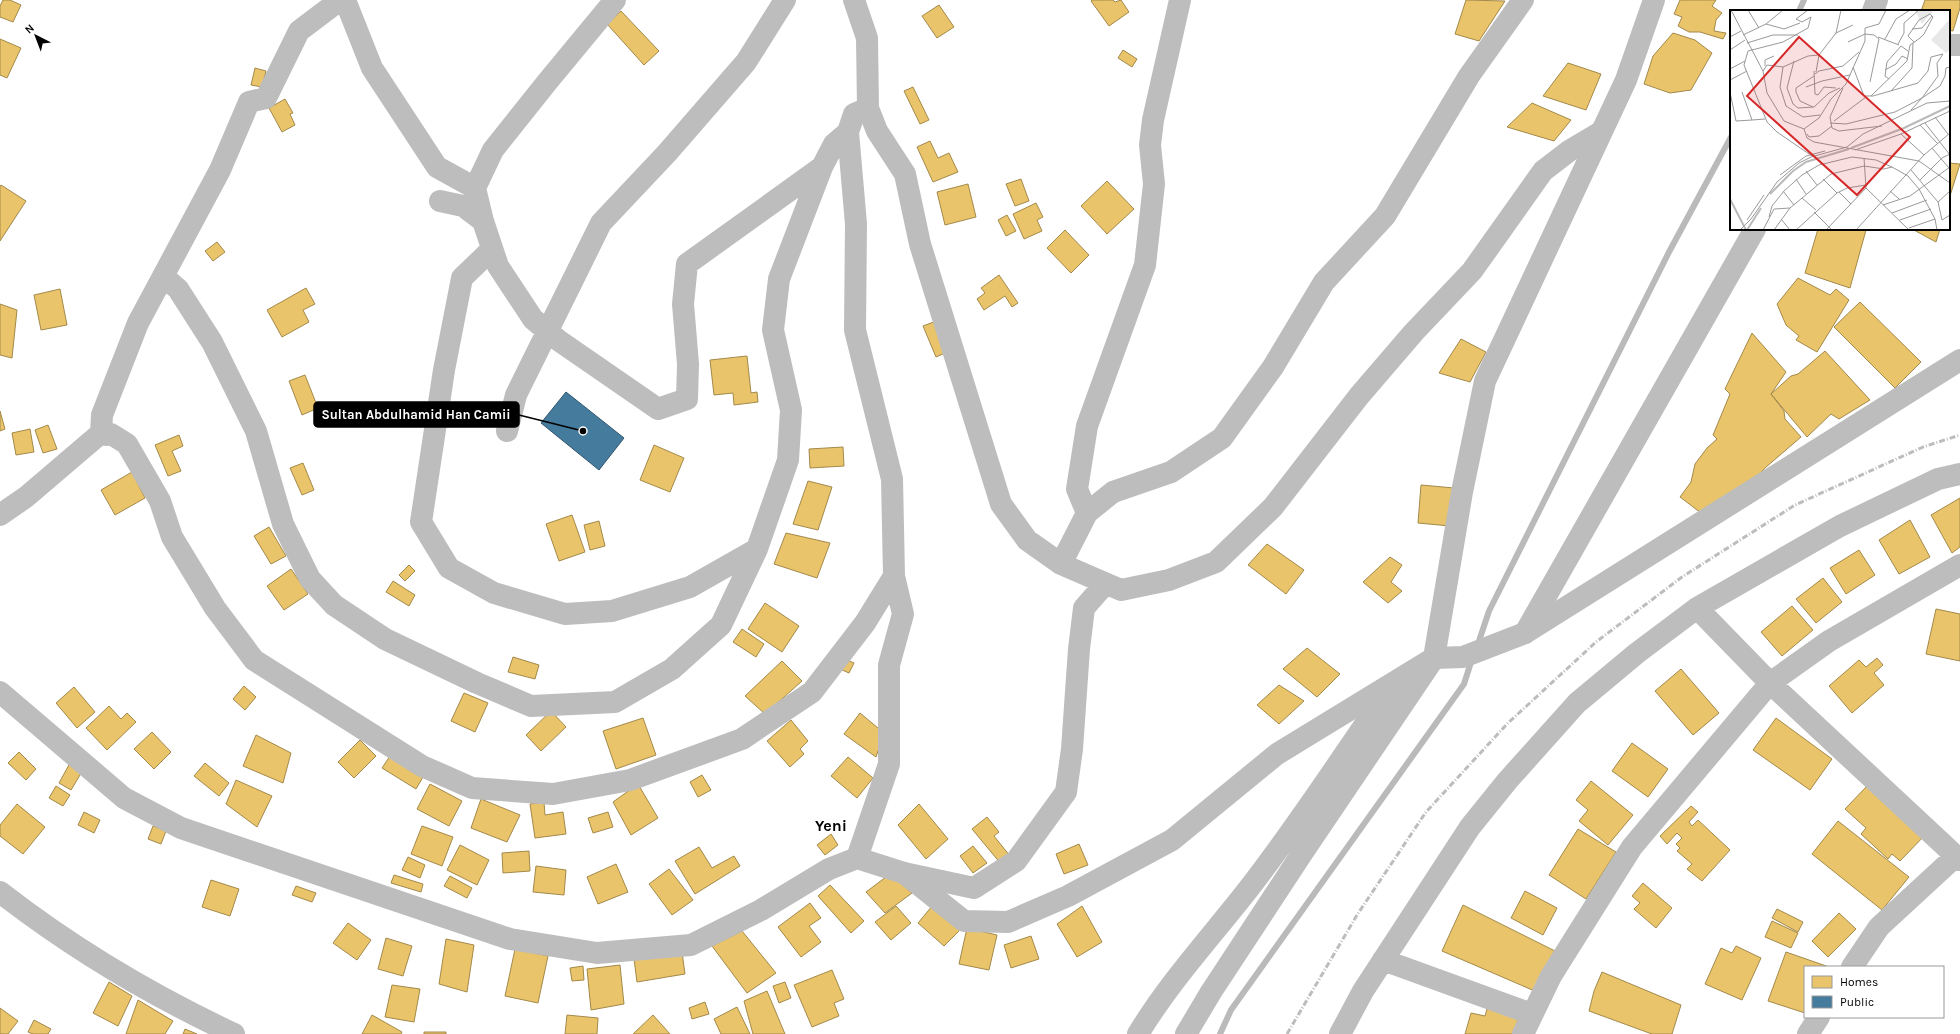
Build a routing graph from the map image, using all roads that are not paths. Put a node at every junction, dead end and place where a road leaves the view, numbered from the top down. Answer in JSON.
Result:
{"nodes":[{"id":1,"x":340,"y":0,"type":"edge"},
{"id":2,"x":345,"y":0,"type":"edge"},
{"id":3,"x":615,"y":0,"type":"edge"},
{"id":4,"x":785,"y":0,"type":"edge"},
{"id":5,"x":854,"y":0,"type":"edge"},
{"id":6,"x":1180,"y":0,"type":"edge"},
{"id":7,"x":1523,"y":0,"type":"edge"},
{"id":8,"x":1654,"y":0,"type":"edge"},
{"id":9,"x":1877,"y":0,"type":"edge"},
{"id":10,"x":1873,"y":10,"type":"edge"},
{"id":11,"x":868,"y":108,"type":"junction"},
{"id":12,"x":848,"y":132,"type":"junction"},
{"id":13,"x":1602,"y":132,"type":"junction"},
{"id":14,"x":822,"y":167,"type":"junction"},
{"id":15,"x":474,"y":188,"type":"junction"},
{"id":16,"x":440,"y":201,"type":"dead end"},
{"id":17,"x":483,"y":221,"type":"junction"},
{"id":18,"x":1754,"y":230,"type":"edge"},
{"id":19,"x":492,"y":248,"type":"junction"},
{"id":20,"x":163,"y":276,"type":"junction"},
{"id":21,"x":548,"y":332,"type":"junction"},
{"id":22,"x":1960,"y":360,"type":"edge"},
{"id":23,"x":507,"y":431,"type":"dead end"},
{"id":24,"x":101,"y":433,"type":"junction"},
{"id":25,"x":1960,"y":474,"type":"edge"},
{"id":26,"x":1087,"y":513,"type":"junction"},
{"id":27,"x":0,"y":515,"type":"edge"},
{"id":28,"x":757,"y":549,"type":"junction"},
{"id":29,"x":1062,"y":564,"type":"junction"},
{"id":30,"x":1960,"y":565,"type":"edge"},
{"id":31,"x":894,"y":576,"type":"junction"},
{"id":32,"x":1105,"y":584,"type":"junction"},
{"id":33,"x":1697,"y":608,"type":"junction"},
{"id":34,"x":1517,"y":636,"type":"junction"},
{"id":35,"x":1434,"y":658,"type":"junction"},
{"id":36,"x":1770,"y":683,"type":"junction"},
{"id":37,"x":0,"y":692,"type":"edge"},
{"id":38,"x":857,"y":858,"type":"junction"},
{"id":39,"x":1958,"y":858,"type":"edge"},
{"id":40,"x":904,"y":873,"type":"junction"},
{"id":41,"x":0,"y":892,"type":"edge"},
{"id":42,"x":1383,"y":960,"type":"junction"},
{"id":43,"x":1853,"y":966,"type":"edge"},
{"id":44,"x":1532,"y":1014,"type":"junction"},
{"id":45,"x":1818,"y":1018,"type":"edge"},
{"id":46,"x":234,"y":1034,"type":"edge"},
{"id":47,"x":1138,"y":1034,"type":"edge"},
{"id":48,"x":1186,"y":1034,"type":"edge"},
{"id":49,"x":1340,"y":1034,"type":"edge"},
{"id":50,"x":1523,"y":1034,"type":"edge"},
{"id":51,"x":1808,"y":1034,"type":"edge"}],
"edges":[{"from":1,"to":20,"type":"street"},
{"from":2,"to":15,"type":"street"},
{"from":3,"to":15,"type":"street"},
{"from":4,"to":21,"type":"street"},
{"from":5,"to":11,"type":"street"},
{"from":6,"to":26,"type":"street"},
{"from":7,"to":26,"type":"street"},
{"from":8,"to":13,"type":"street"},
{"from":9,"to":10,"type":"street"},
{"from":11,"to":12,"type":"street"},
{"from":11,"to":29,"type":"street"},
{"from":12,"to":14,"type":"street"},
{"from":12,"to":31,"type":"street"},
{"from":13,"to":32,"type":"street"},
{"from":13,"to":35,"type":"street"},
{"from":14,"to":21,"type":"street"},
{"from":14,"to":28,"type":"street"},
{"from":15,"to":17,"type":"street"},
{"from":16,"to":17,"type":"street"},
{"from":17,"to":19,"type":"street"},
{"from":18,"to":34,"type":"street"},
{"from":19,"to":21,"type":"street"},
{"from":19,"to":28,"type":"street"},
{"from":20,"to":24,"type":"street"},
{"from":20,"to":28,"type":"street"},
{"from":21,"to":23,"type":"street"},
{"from":22,"to":34,"type":"street"},
{"from":24,"to":27,"type":"street"},
{"from":24,"to":31,"type":"street"},
{"from":25,"to":33,"type":"street"},
{"from":26,"to":29,"type":"street"},
{"from":29,"to":32,"type":"street"},
{"from":30,"to":36,"type":"street"},
{"from":31,"to":38,"type":"street"},
{"from":32,"to":40,"type":"street"},
{"from":33,"to":36,"type":"street"},
{"from":33,"to":42,"type":"street"},
{"from":34,"to":35,"type":"street"},
{"from":35,"to":40,"type":"street"},
{"from":35,"to":47,"type":"street"},
{"from":35,"to":48,"type":"street"},
{"from":36,"to":39,"type":"street"},
{"from":36,"to":44,"type":"street"},
{"from":37,"to":38,"type":"street"},
{"from":38,"to":40,"type":"street"},
{"from":39,"to":43,"type":"street"},
{"from":41,"to":46,"type":"street"},
{"from":42,"to":44,"type":"street"},
{"from":42,"to":49,"type":"street"},
{"from":44,"to":50,"type":"street"},
{"from":45,"to":51,"type":"street"}]}
